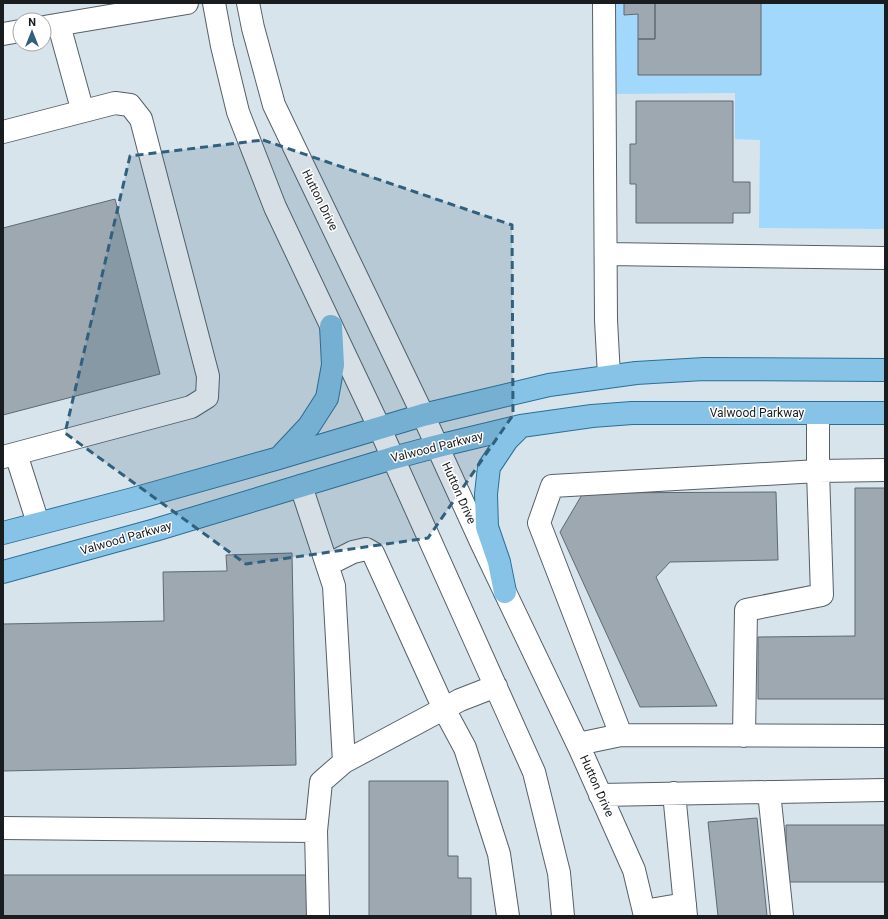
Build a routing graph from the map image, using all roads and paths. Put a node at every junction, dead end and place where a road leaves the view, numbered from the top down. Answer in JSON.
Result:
{"nodes":[{"id":1,"x":187,"y":3,"type":"edge"},
{"id":2,"x":214,"y":3,"type":"edge"},
{"id":3,"x":248,"y":3,"type":"edge"},
{"id":4,"x":604,"y":3,"type":"edge"},
{"id":5,"x":144,"y":7,"type":"edge"},
{"id":6,"x":52,"y":26,"type":"edge"},
{"id":7,"x":52,"y":29,"type":"edge"},
{"id":8,"x":84,"y":111,"type":"junction"},
{"id":9,"x":3,"y":132,"type":"edge"},
{"id":10,"x":606,"y":254,"type":"junction"},
{"id":11,"x":885,"y":258,"type":"edge"},
{"id":12,"x":332,"y":326,"type":"junction"},
{"id":13,"x":885,"y":370,"type":"edge"},
{"id":14,"x":609,"y":376,"type":"junction"},
{"id":15,"x":818,"y":413,"type":"junction"},
{"id":16,"x":885,"y":413,"type":"edge"},
{"id":17,"x":423,"y":415,"type":"junction"},
{"id":18,"x":521,"y":426,"type":"junction"},
{"id":19,"x":380,"y":429,"type":"junction"},
{"id":20,"x":438,"y":446,"type":"junction"},
{"id":21,"x":10,"y":456,"type":"edge"},
{"id":22,"x":279,"y":458,"type":"junction"},
{"id":23,"x":393,"y":458,"type":"junction"},
{"id":24,"x":885,"y":470,"type":"edge"},
{"id":25,"x":818,"y":471,"type":"junction"},
{"id":26,"x":301,"y":486,"type":"junction"},
{"id":27,"x":38,"y":523,"type":"junction"},
{"id":28,"x":3,"y":533,"type":"edge"},
{"id":29,"x":327,"y":565,"type":"junction"},
{"id":30,"x":3,"y":572,"type":"edge"},
{"id":31,"x":505,"y":592,"type":"junction"},
{"id":32,"x":496,"y":686,"type":"junction"},
{"id":33,"x":444,"y":709,"type":"junction"},
{"id":34,"x":622,"y":735,"type":"junction"},
{"id":35,"x":744,"y":736,"type":"junction"},
{"id":36,"x":885,"y":736,"type":"edge"},
{"id":37,"x":578,"y":744,"type":"junction"},
{"id":38,"x":344,"y":762,"type":"junction"},
{"id":39,"x":885,"y":790,"type":"edge"},
{"id":40,"x":769,"y":792,"type":"junction"},
{"id":41,"x":674,"y":793,"type":"junction"},
{"id":42,"x":600,"y":795,"type":"junction"},
{"id":43,"x":3,"y":828,"type":"edge"},
{"id":44,"x":316,"y":831,"type":"junction"},
{"id":45,"x":686,"y":910,"type":"edge"},
{"id":46,"x":645,"y":913,"type":"edge"},
{"id":47,"x":318,"y":916,"type":"edge"},
{"id":48,"x":508,"y":916,"type":"edge"},
{"id":49,"x":563,"y":916,"type":"edge"},
{"id":50,"x":782,"y":916,"type":"edge"}],
"edges":[{"from":1,"to":5,"type":"street"},
{"from":2,"to":12,"type":"street"},
{"from":3,"to":17,"type":"street","name":"Hutton Drive"},
{"from":4,"to":10,"type":"street"},
{"from":5,"to":6,"type":"street"},
{"from":7,"to":8,"type":"street"},
{"from":8,"to":9,"type":"street"},
{"from":8,"to":21,"type":"street"},
{"from":10,"to":11,"type":"street"},
{"from":10,"to":14,"type":"street"},
{"from":12,"to":19,"type":"street"},
{"from":12,"to":22,"type":"main road"},
{"from":13,"to":14,"type":"main road"},
{"from":14,"to":17,"type":"main road"},
{"from":15,"to":16,"type":"main road","name":"Valwood Parkway"},
{"from":15,"to":18,"type":"main road","name":"Valwood Parkway"},
{"from":15,"to":25,"type":"street"},
{"from":17,"to":19,"type":"main road"},
{"from":17,"to":20,"type":"street","name":"Hutton Drive"},
{"from":18,"to":20,"type":"main road","name":"Valwood Parkway"},
{"from":18,"to":31,"type":"main road"},
{"from":19,"to":22,"type":"main road"},
{"from":19,"to":23,"type":"street"},
{"from":20,"to":23,"type":"main road","name":"Valwood Parkway"},
{"from":20,"to":31,"type":"street","name":"Hutton Drive"},
{"from":21,"to":27,"type":"street"},
{"from":22,"to":27,"type":"main road"},
{"from":23,"to":26,"type":"main road","name":"Valwood Parkway"},
{"from":23,"to":32,"type":"street"},
{"from":24,"to":25,"type":"street"},
{"from":25,"to":34,"type":"street"},
{"from":25,"to":35,"type":"street"},
{"from":26,"to":29,"type":"street"},
{"from":26,"to":30,"type":"main road","name":"Valwood Parkway"},
{"from":27,"to":28,"type":"main road"},
{"from":29,"to":33,"type":"street"},
{"from":29,"to":38,"type":"street"},
{"from":31,"to":37,"type":"street","name":"Hutton Drive"},
{"from":32,"to":33,"type":"street"},
{"from":32,"to":49,"type":"street"},
{"from":33,"to":38,"type":"street"},
{"from":33,"to":48,"type":"street"},
{"from":34,"to":35,"type":"street"},
{"from":34,"to":37,"type":"street"},
{"from":35,"to":36,"type":"street"},
{"from":37,"to":42,"type":"street","name":"Hutton Drive"},
{"from":38,"to":44,"type":"street"},
{"from":39,"to":40,"type":"street"},
{"from":40,"to":41,"type":"street"},
{"from":40,"to":50,"type":"street"},
{"from":41,"to":42,"type":"street"},
{"from":41,"to":45,"type":"street"},
{"from":42,"to":46,"type":"street","name":"Hutton Drive"},
{"from":43,"to":44,"type":"street"},
{"from":44,"to":47,"type":"street"},
{"from":45,"to":46,"type":"street"}]}
